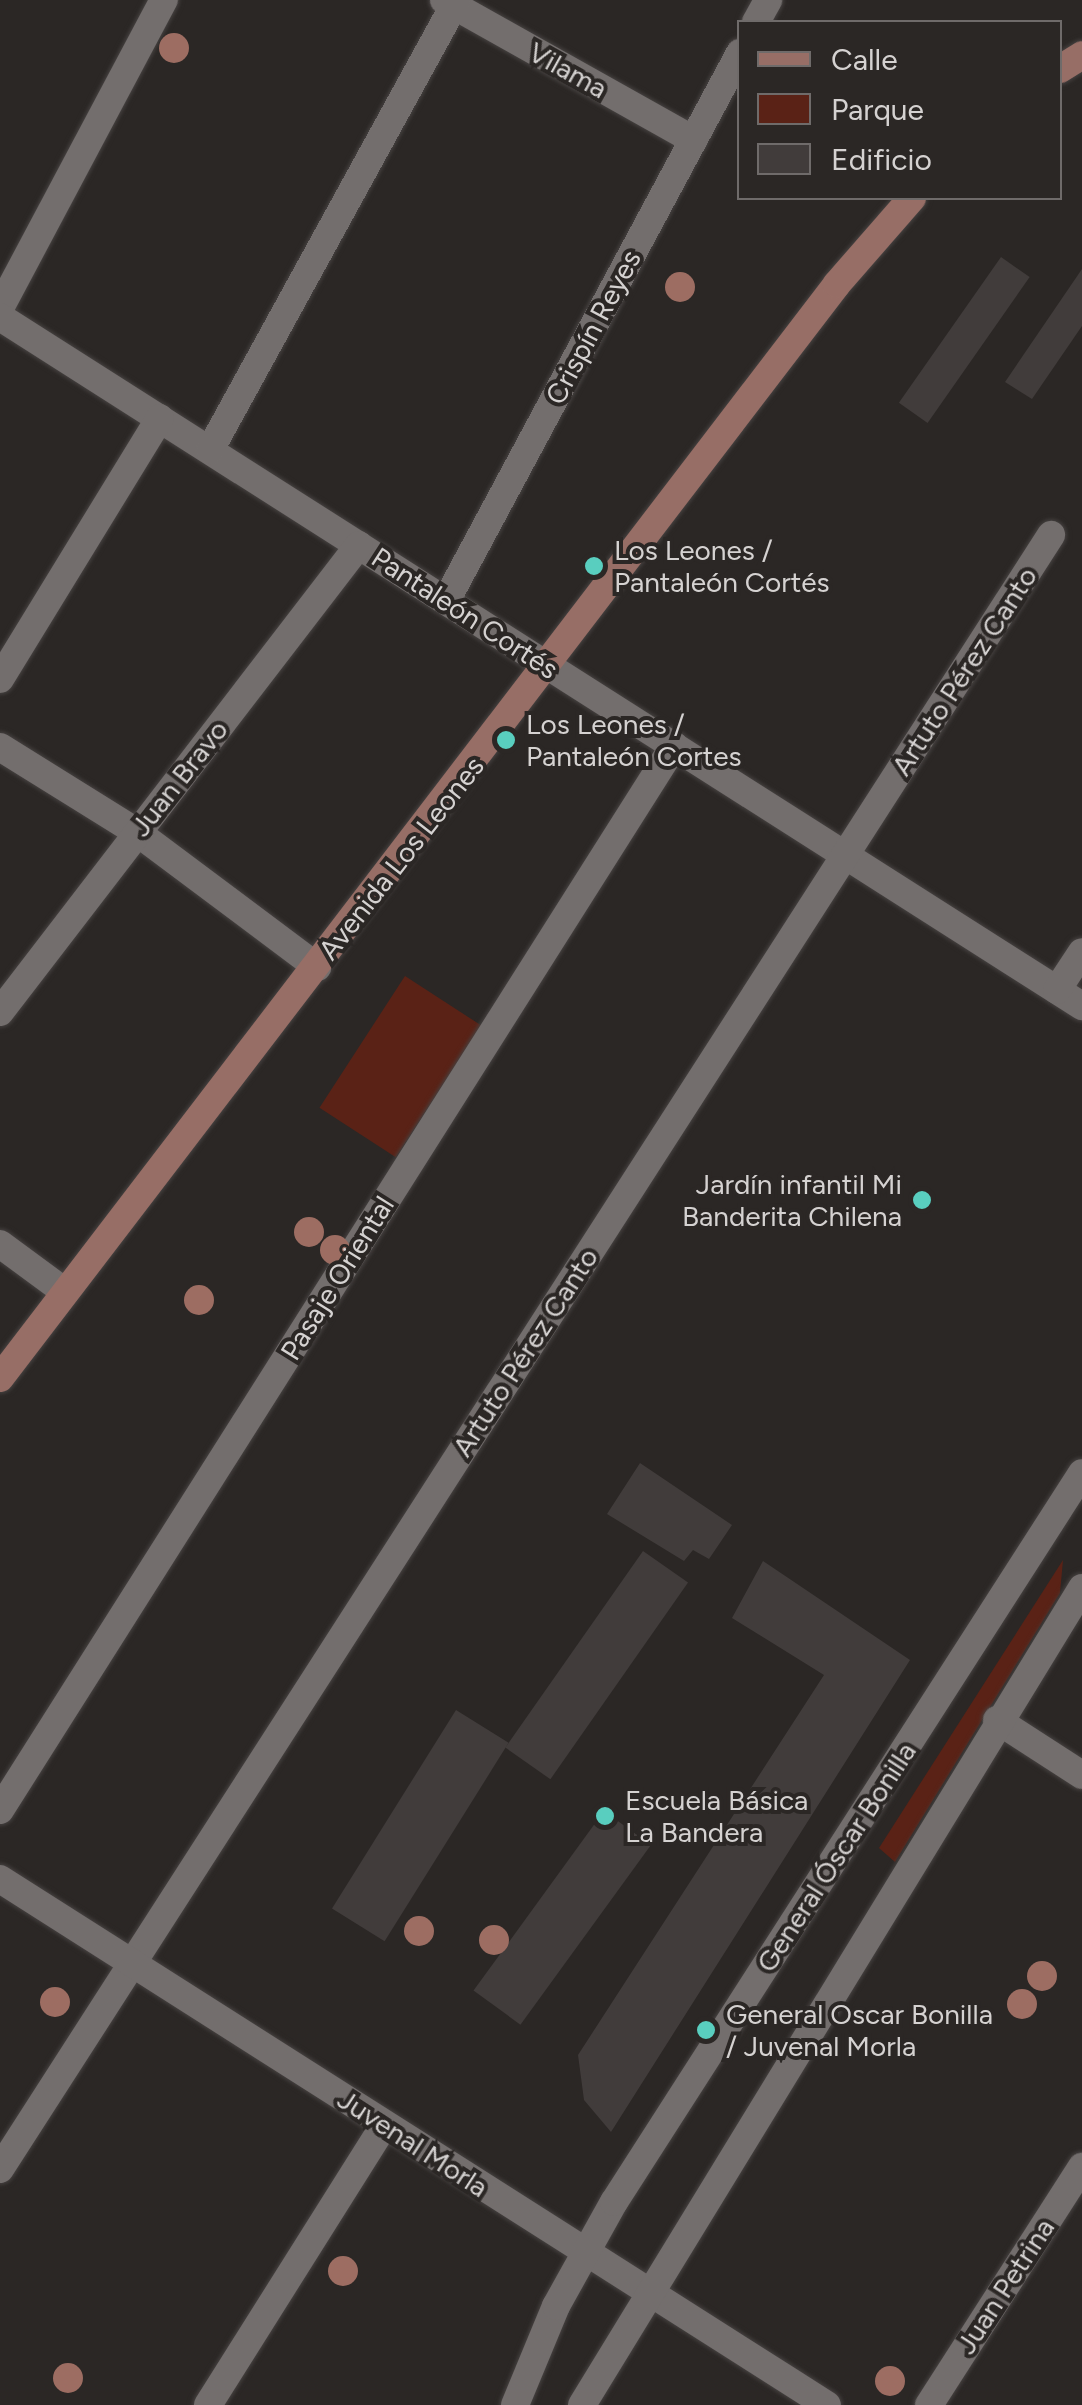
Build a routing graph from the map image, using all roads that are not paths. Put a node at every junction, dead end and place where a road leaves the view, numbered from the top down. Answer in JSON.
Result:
{"nodes":[{"id":1,"x":164,"y":0,"type":"edge"},
{"id":2,"x":452,"y":2,"type":"edge"},
{"id":3,"x":737,"y":59,"type":"edge"},
{"id":4,"x":693,"y":140,"type":"junction"},
{"id":5,"x":910,"y":200,"type":"edge"},
{"id":6,"x":0,"y":308,"type":"edge"},
{"id":7,"x":0,"y":316,"type":"edge"},
{"id":8,"x":160,"y":418,"type":"junction"},
{"id":9,"x":210,"y":450,"type":"junction"},
{"id":10,"x":1052,"y":536,"type":"dead end"},
{"id":11,"x":359,"y":545,"type":"junction"},
{"id":12,"x":446,"y":600,"type":"junction"},
{"id":13,"x":549,"y":666,"type":"junction"},
{"id":14,"x":0,"y":679,"type":"edge"},
{"id":15,"x":674,"y":746,"type":"junction"},
{"id":16,"x":0,"y":747,"type":"edge"},
{"id":17,"x":138,"y":833,"type":"junction"},
{"id":18,"x":846,"y":855,"type":"junction"},
{"id":19,"x":1082,"y":952,"type":"edge"},
{"id":20,"x":317,"y":967,"type":"junction"},
{"id":21,"x":1057,"y":990,"type":"junction"},
{"id":22,"x":5,"y":995,"type":"edge"},
{"id":23,"x":1082,"y":1006,"type":"edge"},
{"id":24,"x":0,"y":1244,"type":"edge"},
{"id":25,"x":65,"y":1292,"type":"junction"},
{"id":26,"x":0,"y":1378,"type":"edge"},
{"id":27,"x":1082,"y":1473,"type":"edge"},
{"id":28,"x":1082,"y":1588,"type":"edge"},
{"id":29,"x":997,"y":1720,"type":"junction"},
{"id":30,"x":1082,"y":1776,"type":"edge"},
{"id":31,"x":0,"y":1810,"type":"edge"},
{"id":32,"x":0,"y":1879,"type":"edge"},
{"id":33,"x":130,"y":1962,"type":"junction"},
{"id":34,"x":384,"y":2124,"type":"junction"},
{"id":35,"x":1082,"y":2168,"type":"edge"},
{"id":36,"x":0,"y":2169,"type":"edge"},
{"id":37,"x":585,"y":2253,"type":"junction"},
{"id":38,"x":650,"y":2294,"type":"junction"},
{"id":39,"x":816,"y":2402,"type":"edge"},
{"id":40,"x":208,"y":2405,"type":"edge"},
{"id":41,"x":514,"y":2405,"type":"edge"},
{"id":42,"x":582,"y":2405,"type":"edge"},
{"id":43,"x":929,"y":2405,"type":"edge"}],
"edges":[{"from":1,"to":6,"type":"street"},
{"from":2,"to":4,"type":"street","name":"Vilama"},
{"from":2,"to":9,"type":"street"},
{"from":3,"to":4,"type":"street","name":"Crispín Reyes"},
{"from":4,"to":12,"type":"street","name":"Crispín Reyes"},
{"from":5,"to":13,"type":"main road","name":"Avenida Los Leones"},
{"from":7,"to":8,"type":"street","name":"Pantaleón Cortés"},
{"from":8,"to":9,"type":"street","name":"Pantaleón Cortés"},
{"from":8,"to":14,"type":"street"},
{"from":9,"to":11,"type":"street","name":"Pantaleón Cortés"},
{"from":10,"to":18,"type":"street","name":"Artuto Pérez Canto"},
{"from":11,"to":12,"type":"street","name":"Pantaleón Cortés"},
{"from":11,"to":17,"type":"street","name":"Juan Bravo"},
{"from":12,"to":13,"type":"street","name":"Pantaleón Cortés"},
{"from":13,"to":15,"type":"street","name":"Pantaleón Cortés"},
{"from":13,"to":20,"type":"main road","name":"Avenida Los Leones"},
{"from":15,"to":18,"type":"street","name":"Pantaleón Cortés"},
{"from":15,"to":31,"type":"street","name":"Pasaje Oriental"},
{"from":16,"to":17,"type":"street"},
{"from":17,"to":20,"type":"street"},
{"from":17,"to":22,"type":"street","name":"Juan Bravo"},
{"from":18,"to":21,"type":"street","name":"Pantaleón Cortés"},
{"from":18,"to":33,"type":"street","name":"Artuto Pérez Canto"},
{"from":19,"to":21,"type":"street"},
{"from":20,"to":25,"type":"main road","name":"Avenida Los Leones"},
{"from":21,"to":23,"type":"street","name":"Pantaleón Cortés"},
{"from":24,"to":25,"type":"street"},
{"from":25,"to":26,"type":"main road","name":"Avenida Los Leones"},
{"from":27,"to":37,"type":"street","name":"General Óscar Bonilla"},
{"from":28,"to":29,"type":"street"},
{"from":29,"to":30,"type":"street"},
{"from":29,"to":38,"type":"street"},
{"from":32,"to":33,"type":"street","name":"Juvenal Morla"},
{"from":33,"to":34,"type":"street","name":"Juvenal Morla"},
{"from":33,"to":36,"type":"street","name":"Artuto Pérez Canto"},
{"from":34,"to":37,"type":"street","name":"Juvenal Morla"},
{"from":34,"to":40,"type":"street"},
{"from":35,"to":43,"type":"street","name":"Juan Petrina"},
{"from":37,"to":38,"type":"street","name":"Juvenal Morla"},
{"from":37,"to":41,"type":"street","name":"General Óscar Bonilla"},
{"from":38,"to":39,"type":"street","name":"Juvenal Morla"},
{"from":38,"to":42,"type":"street"}]}
